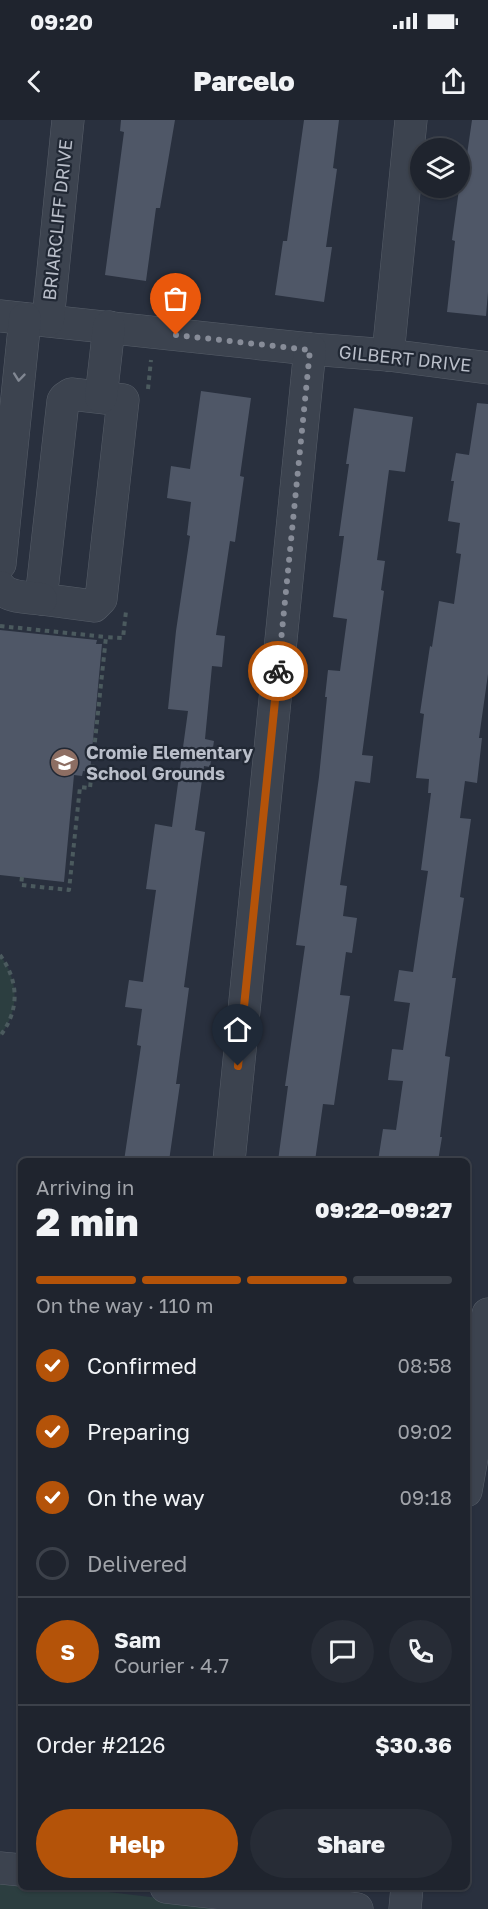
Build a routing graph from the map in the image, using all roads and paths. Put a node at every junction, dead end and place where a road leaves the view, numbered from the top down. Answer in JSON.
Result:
{"nodes":[{"id":1,"x":68,"y":120,"type":"edge"},
{"id":2,"x":411,"y":120,"type":"edge"},
{"id":3,"x":24,"y":318,"type":"edge"},
{"id":4,"x":109,"y":327,"type":"junction"},
{"id":5,"x":310,"y":350,"type":"junction"},
{"id":6,"x":388,"y":355,"type":"junction"},
{"id":7,"x":151,"y":360,"type":"dead end"},
{"id":8,"x":488,"y":368,"type":"edge"},
{"id":9,"x":147,"y":395,"type":"dead end"},
{"id":10,"x":101,"y":397,"type":"junction"},
{"id":11,"x":0,"y":564,"type":"edge"},
{"id":12,"x":0,"y":587,"type":"edge"},
{"id":13,"x":41,"y":599,"type":"junction"},
{"id":14,"x":126,"y":603,"type":"dead end"},
{"id":15,"x":0,"y":626,"type":"edge"},
{"id":16,"x":106,"y":637,"type":"junction"},
{"id":17,"x":22,"y":877,"type":"dead end"},
{"id":18,"x":0,"y":955,"type":"edge"},
{"id":19,"x":0,"y":1036,"type":"edge"},
{"id":20,"x":229,"y":1158,"type":"edge"},
{"id":21,"x":488,"y":1314,"type":"edge"},
{"id":22,"x":470,"y":1469,"type":"edge"},
{"id":23,"x":0,"y":1868,"type":"edge"},
{"id":24,"x":18,"y":1870,"type":"edge"},
{"id":25,"x":192,"y":1890,"type":"edge"},
{"id":26,"x":407,"y":1890,"type":"edge"},
{"id":27,"x":357,"y":1909,"type":"edge"},
{"id":28,"x":405,"y":1909,"type":"edge"}],
"edges":[{"from":1,"to":3,"type":"street","name":"BRIARCLIFF DRIVE"},
{"from":2,"to":6,"type":"street"},
{"from":3,"to":4,"type":"street","name":"GILBERT DRIVE"},
{"from":3,"to":11,"type":"street","name":"BRIARCLIFF DRIVE","one_way":true},
{"from":4,"to":5,"type":"street","name":"GILBERT DRIVE"},
{"from":4,"to":10,"type":"street"},
{"from":5,"to":6,"type":"street","name":"GILBERT DRIVE"},
{"from":5,"to":20,"type":"street"},
{"from":6,"to":8,"type":"street","name":"GILBERT DRIVE"},
{"from":7,"to":9,"type":"path"},
{"from":10,"to":13,"type":"street"},
{"from":10,"to":13,"type":"street"},
{"from":12,"to":13,"type":"street"},
{"from":14,"to":16,"type":"path"},
{"from":15,"to":16,"type":"path"},
{"from":16,"to":17,"type":"path"},
{"from":18,"to":19,"type":"path"},
{"from":21,"to":22,"type":"street"},
{"from":23,"to":24,"type":"street"},
{"from":25,"to":27,"type":"street"},
{"from":26,"to":28,"type":"street"}]}
